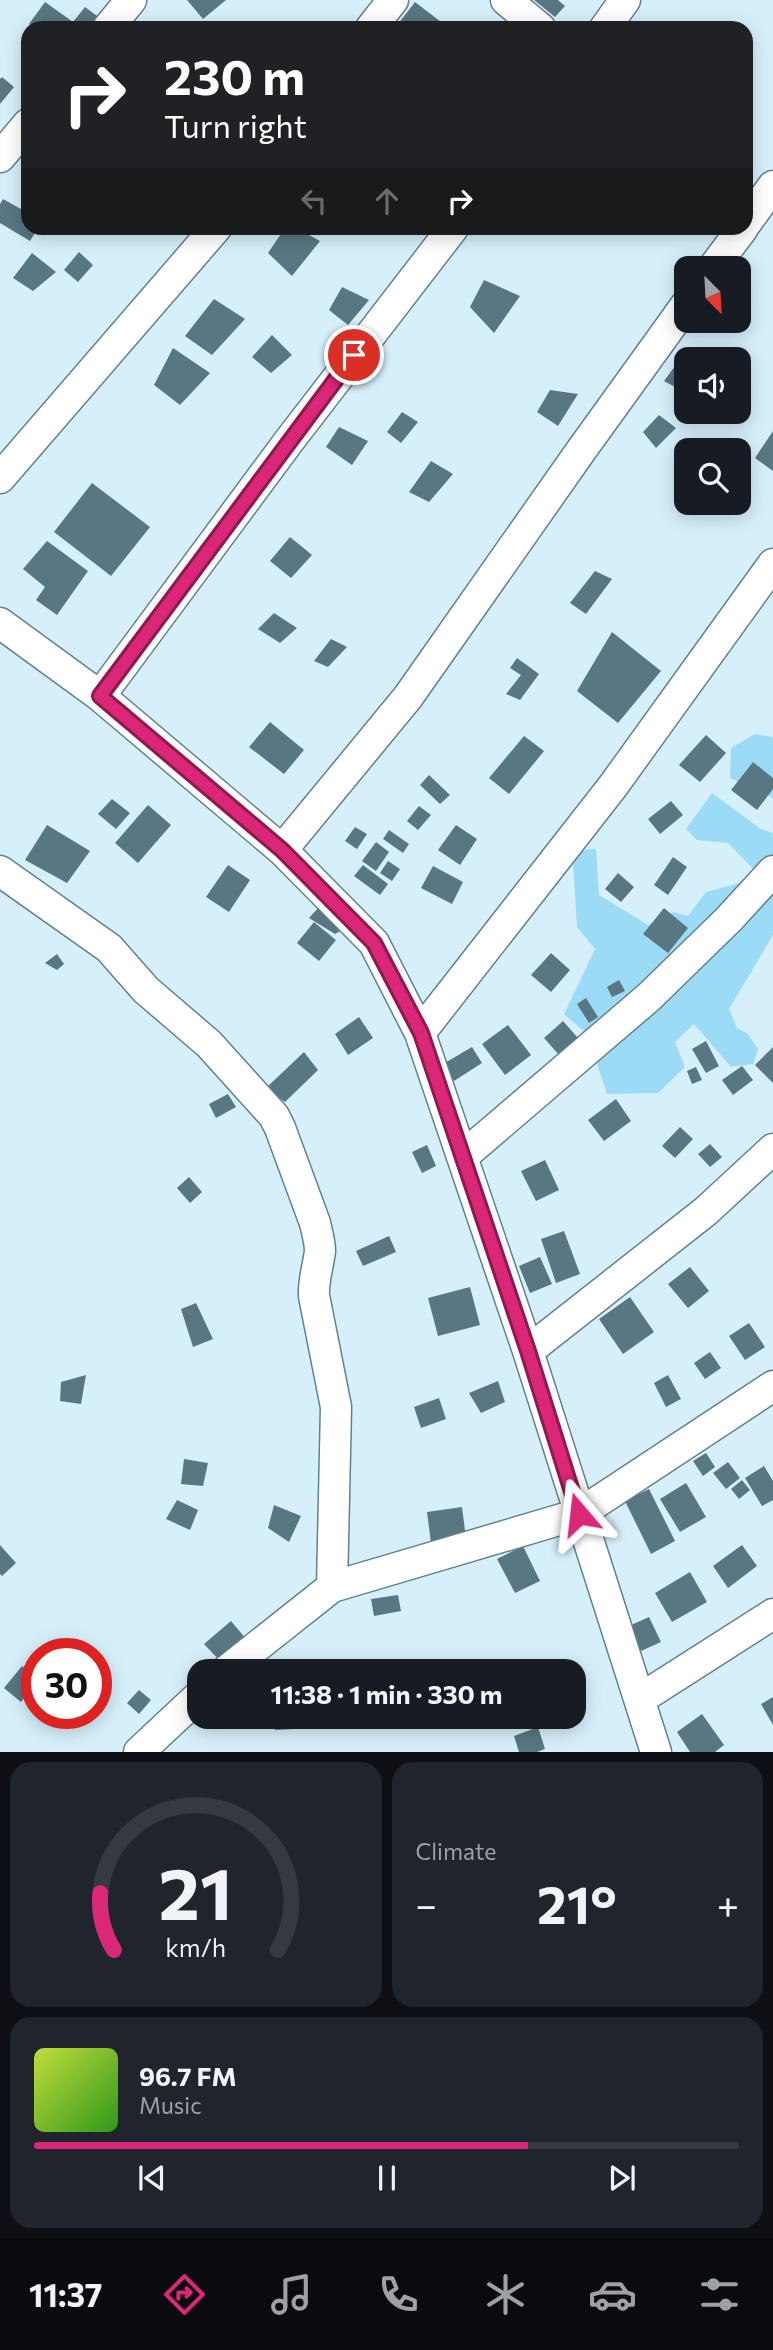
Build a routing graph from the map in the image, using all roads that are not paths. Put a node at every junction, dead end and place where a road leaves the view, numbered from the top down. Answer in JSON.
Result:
{"nodes":[{"id":1,"x":131,"y":0,"type":"edge"},
{"id":2,"x":393,"y":0,"type":"edge"},
{"id":3,"x":506,"y":0,"type":"edge"},
{"id":4,"x":625,"y":0,"type":"edge"},
{"id":5,"x":114,"y":21,"type":"edge"},
{"id":6,"x":376,"y":21,"type":"edge"},
{"id":7,"x":532,"y":21,"type":"edge"},
{"id":8,"x":610,"y":21,"type":"edge"},
{"id":9,"x":21,"y":132,"type":"edge"},
{"id":10,"x":0,"y":156,"type":"edge"},
{"id":11,"x":764,"y":194,"type":"edge"},
{"id":12,"x":753,"y":211,"type":"edge"},
{"id":13,"x":210,"y":235,"type":"edge"},
{"id":14,"x":448,"y":235,"type":"edge"},
{"id":15,"x":737,"y":235,"type":"edge"},
{"id":16,"x":722,"y":256,"type":"edge"},
{"id":17,"x":674,"y":322,"type":"edge"},
{"id":18,"x":0,"y":478,"type":"edge"},
{"id":19,"x":773,"y":564,"type":"edge"},
{"id":20,"x":0,"y":623,"type":"edge"},
{"id":21,"x":100,"y":696,"type":"junction"},
{"id":22,"x":282,"y":850,"type":"junction"},
{"id":23,"x":0,"y":871,"type":"edge"},
{"id":24,"x":773,"y":871,"type":"edge"},
{"id":25,"x":421,"y":1033,"type":"junction"},
{"id":26,"x":773,"y":1149,"type":"edge"},
{"id":27,"x":462,"y":1157,"type":"junction"},
{"id":28,"x":528,"y":1351,"type":"junction"},
{"id":29,"x":773,"y":1386,"type":"edge"},
{"id":30,"x":579,"y":1514,"type":"junction"},
{"id":31,"x":332,"y":1587,"type":"junction"},
{"id":32,"x":773,"y":1614,"type":"edge"},
{"id":33,"x":241,"y":1659,"type":"edge"},
{"id":34,"x":640,"y":1699,"type":"junction"},
{"id":35,"x":187,"y":1707,"type":"edge"},
{"id":36,"x":139,"y":1752,"type":"edge"},
{"id":37,"x":656,"y":1752,"type":"edge"}],
"edges":[{"from":1,"to":5,"type":"street"},
{"from":2,"to":6,"type":"street"},
{"from":3,"to":7,"type":"street"},
{"from":4,"to":8,"type":"street"},
{"from":9,"to":10,"type":"street"},
{"from":11,"to":12,"type":"street"},
{"from":13,"to":18,"type":"street"},
{"from":14,"to":21,"type":"street"},
{"from":15,"to":16,"type":"street"},
{"from":17,"to":22,"type":"street"},
{"from":19,"to":25,"type":"street"},
{"from":20,"to":21,"type":"street"},
{"from":21,"to":22,"type":"street"},
{"from":22,"to":25,"type":"street"},
{"from":23,"to":31,"type":"street"},
{"from":24,"to":27,"type":"street"},
{"from":25,"to":27,"type":"street"},
{"from":26,"to":28,"type":"street"},
{"from":27,"to":28,"type":"street"},
{"from":28,"to":30,"type":"street"},
{"from":29,"to":30,"type":"street"},
{"from":30,"to":31,"type":"street"},
{"from":30,"to":34,"type":"street"},
{"from":31,"to":33,"type":"street"},
{"from":32,"to":34,"type":"street"},
{"from":34,"to":37,"type":"street"},
{"from":35,"to":36,"type":"street"}]}
